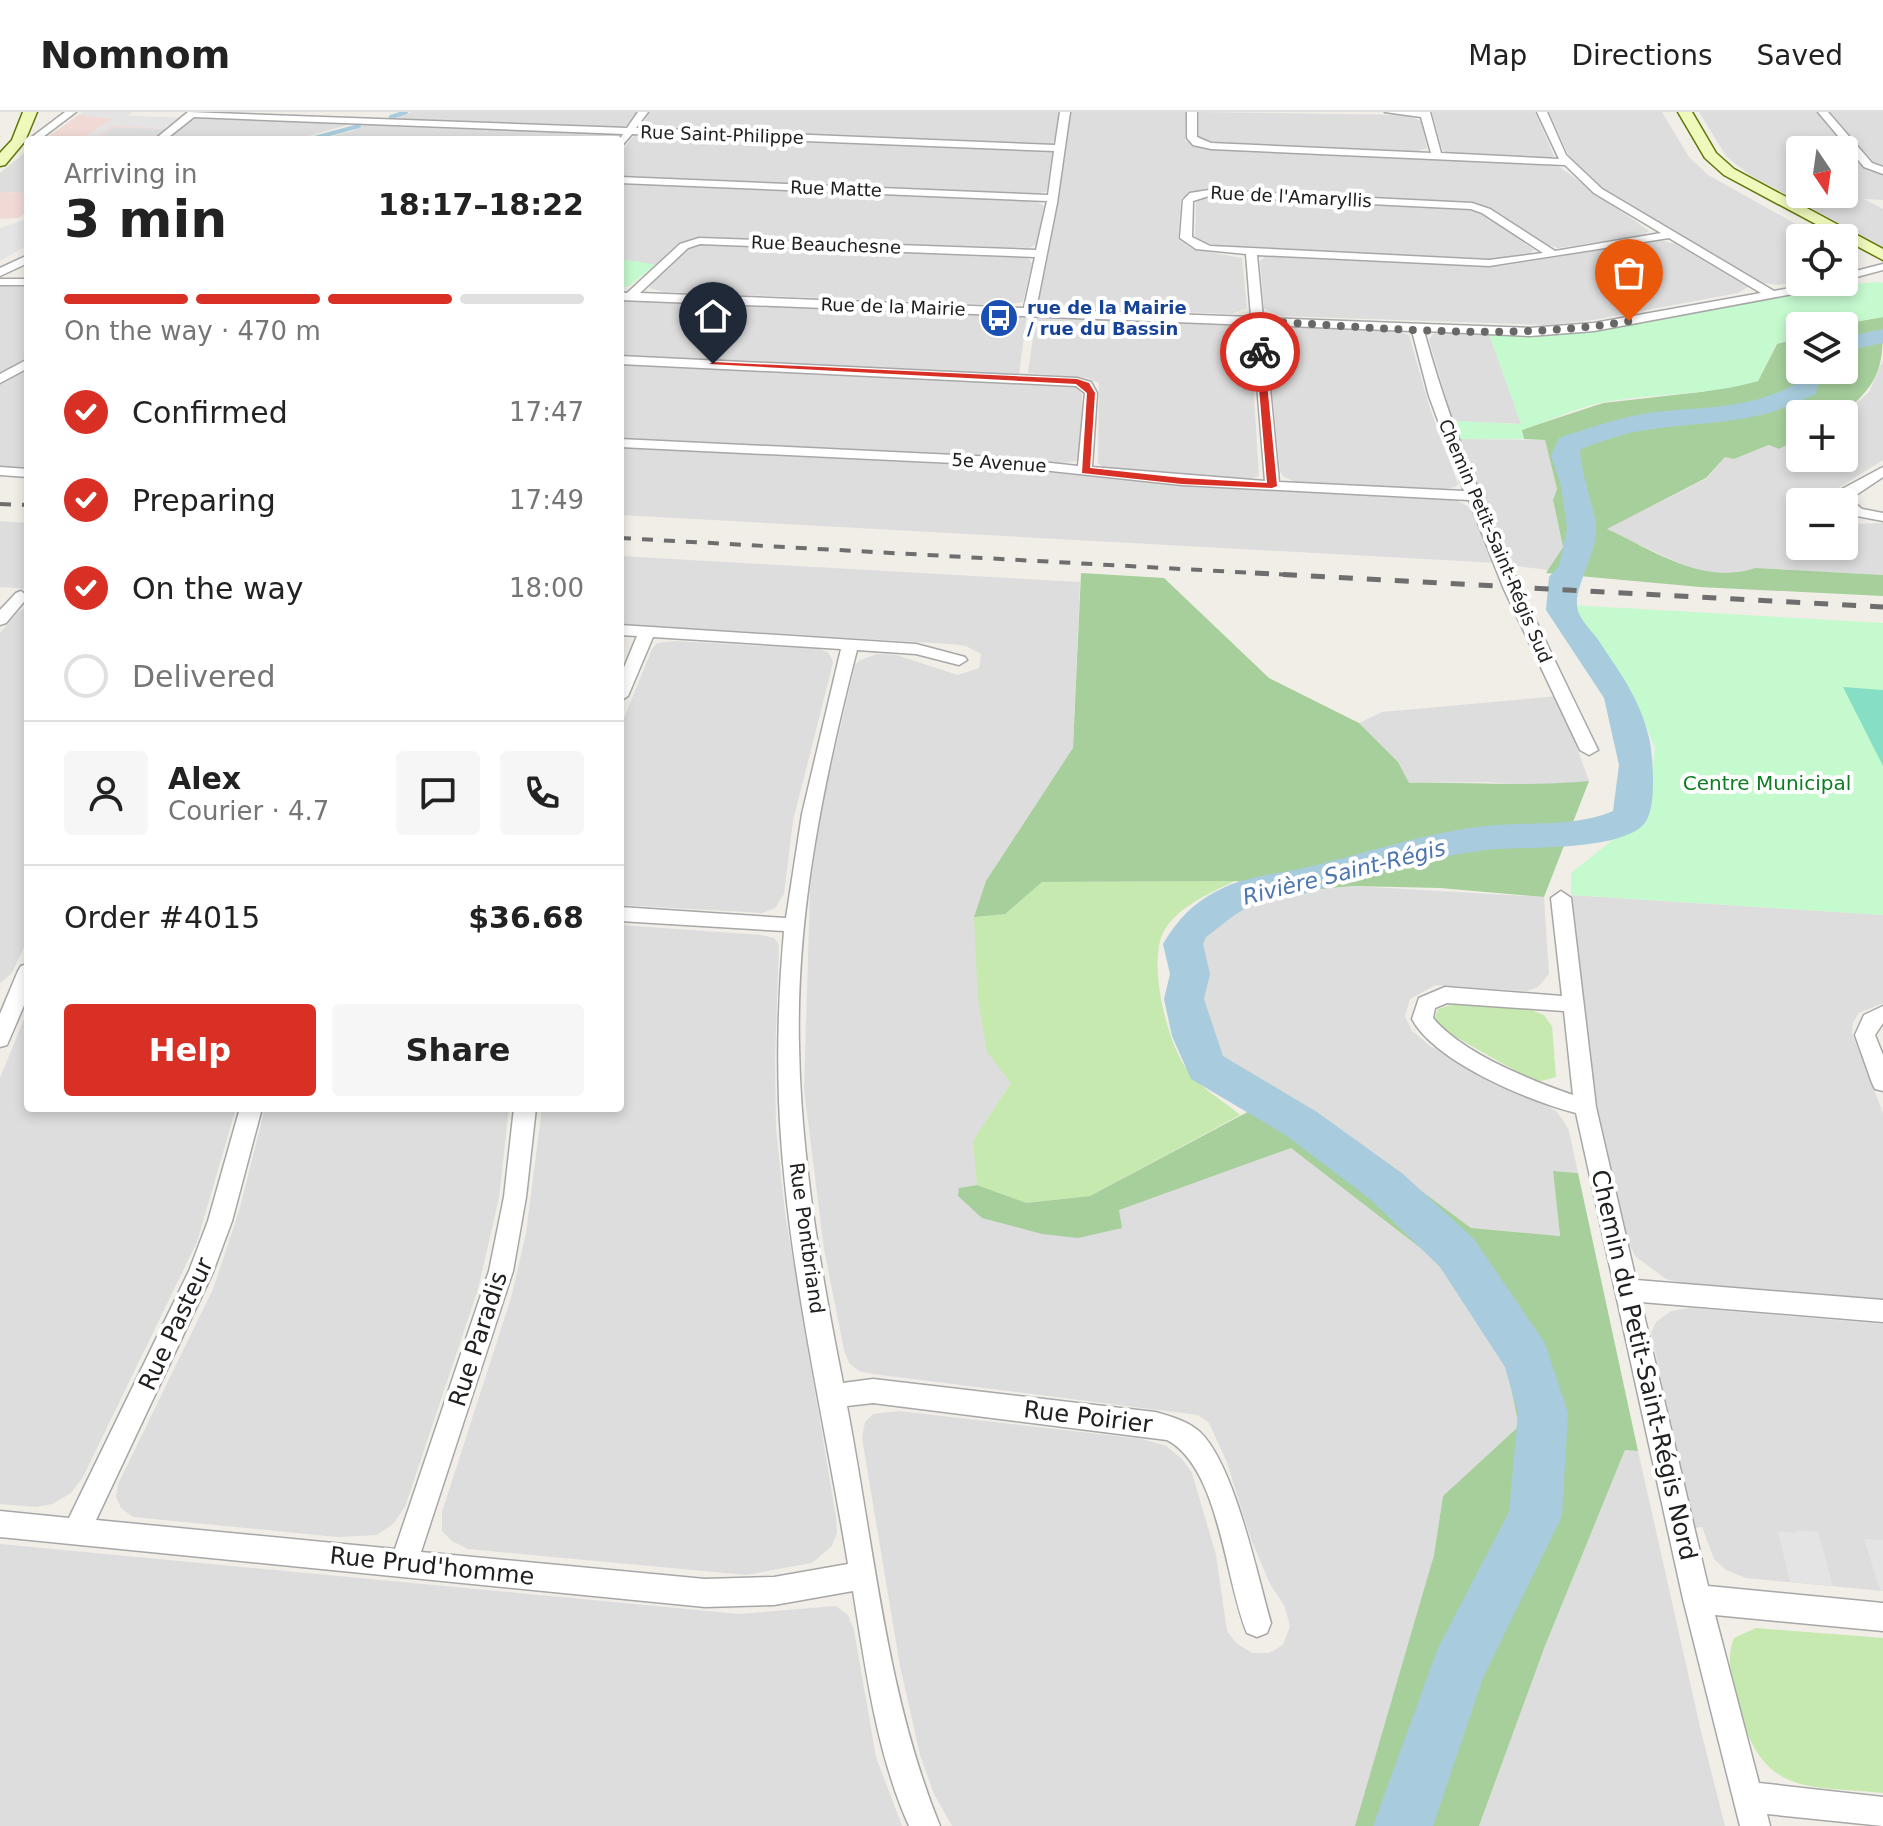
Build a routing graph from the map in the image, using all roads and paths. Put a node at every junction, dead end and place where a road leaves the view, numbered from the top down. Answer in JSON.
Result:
{"nodes":[{"id":1,"x":69,"y":112,"type":"edge"},
{"id":2,"x":643,"y":112,"type":"edge"},
{"id":3,"x":1065,"y":112,"type":"edge"},
{"id":4,"x":1192,"y":112,"type":"edge"},
{"id":5,"x":1390,"y":112,"type":"edge"},
{"id":6,"x":1542,"y":112,"type":"edge"},
{"id":7,"x":1671,"y":112,"type":"edge"},
{"id":8,"x":1685,"y":112,"type":"edge"},
{"id":9,"x":1823,"y":112,"type":"edge"},
{"id":10,"x":193,"y":113,"type":"edge"},
{"id":11,"x":1426,"y":113,"type":"edge"},
{"id":12,"x":36,"y":117,"type":"edge"},
{"id":13,"x":629,"y":131,"type":"junction"},
{"id":14,"x":28,"y":136,"type":"edge"},
{"id":15,"x":35,"y":136,"type":"edge"},
{"id":16,"x":164,"y":136,"type":"edge"},
{"id":17,"x":624,"y":139,"type":"edge"},
{"id":18,"x":24,"y":144,"type":"edge"},
{"id":19,"x":1059,"y":148,"type":"junction"},
{"id":20,"x":1437,"y":157,"type":"junction"},
{"id":21,"x":0,"y":162,"type":"edge"},
{"id":22,"x":1566,"y":162,"type":"junction"},
{"id":23,"x":1883,"y":171,"type":"edge"},
{"id":24,"x":624,"y":180,"type":"edge"},
{"id":25,"x":1052,"y":198,"type":"junction"},
{"id":26,"x":1806,"y":224,"type":"edge"},
{"id":27,"x":1668,"y":235,"type":"junction"},
{"id":28,"x":1251,"y":251,"type":"junction"},
{"id":29,"x":1858,"y":253,"type":"edge"},
{"id":30,"x":1042,"y":254,"type":"junction"},
{"id":31,"x":1552,"y":254,"type":"junction"},
{"id":32,"x":1883,"y":255,"type":"edge"},
{"id":33,"x":24,"y":260,"type":"edge"},
{"id":34,"x":1883,"y":266,"type":"edge"},
{"id":35,"x":0,"y":273,"type":"edge"},
{"id":36,"x":1858,"y":275,"type":"edge"},
{"id":37,"x":1883,"y":278,"type":"edge"},
{"id":38,"x":1858,"y":279,"type":"edge"},
{"id":39,"x":0,"y":282,"type":"edge"},
{"id":40,"x":24,"y":282,"type":"edge"},
{"id":41,"x":1786,"y":291,"type":"edge"},
{"id":42,"x":1771,"y":294,"type":"junction"},
{"id":43,"x":625,"y":296,"type":"edge"},
{"id":44,"x":1029,"y":312,"type":"junction"},
{"id":45,"x":1257,"y":321,"type":"junction"},
{"id":46,"x":1417,"y":328,"type":"junction"},
{"id":47,"x":624,"y":360,"type":"edge"},
{"id":48,"x":24,"y":365,"type":"edge"},
{"id":49,"x":0,"y":379,"type":"edge"},
{"id":50,"x":624,"y":443,"type":"edge"},
{"id":51,"x":0,"y":471,"type":"edge"},
{"id":52,"x":1085,"y":471,"type":"junction"},
{"id":53,"x":1883,"y":471,"type":"edge"},
{"id":54,"x":24,"y":473,"type":"edge"},
{"id":55,"x":1272,"y":486,"type":"junction"},
{"id":56,"x":1474,"y":496,"type":"junction"},
{"id":57,"x":1883,"y":517,"type":"edge"},
{"id":58,"x":0,"y":595,"type":"edge"},
{"id":59,"x":24,"y":596,"type":"edge"},
{"id":60,"x":24,"y":597,"type":"edge"},
{"id":61,"x":0,"y":620,"type":"edge"},
{"id":62,"x":624,"y":630,"type":"edge"},
{"id":63,"x":647,"y":632,"type":"junction"},
{"id":64,"x":850,"y":644,"type":"junction"},
{"id":65,"x":959,"y":660,"type":"dead end"},
{"id":66,"x":624,"y":687,"type":"edge"},
{"id":67,"x":1589,"y":750,"type":"dead end"},
{"id":68,"x":1561,"y":898,"type":"dead end"},
{"id":69,"x":624,"y":914,"type":"edge"},
{"id":70,"x":794,"y":925,"type":"junction"},
{"id":71,"x":24,"y":977,"type":"edge"},
{"id":72,"x":9,"y":998,"type":"edge"},
{"id":73,"x":1572,"y":1004,"type":"junction"},
{"id":74,"x":1883,"y":1014,"type":"edge"},
{"id":75,"x":0,"y":1039,"type":"edge"},
{"id":76,"x":1883,"y":1083,"type":"edge"},
{"id":77,"x":1585,"y":1107,"type":"junction"},
{"id":78,"x":250,"y":1112,"type":"edge"},
{"id":79,"x":525,"y":1112,"type":"edge"},
{"id":80,"x":1627,"y":1290,"type":"junction"},
{"id":81,"x":1883,"y":1311,"type":"edge"},
{"id":82,"x":835,"y":1396,"type":"junction"},
{"id":83,"x":0,"y":1524,"type":"edge"},
{"id":84,"x":77,"y":1531,"type":"junction"},
{"id":85,"x":404,"y":1563,"type":"junction"},
{"id":86,"x":863,"y":1575,"type":"junction"},
{"id":87,"x":1697,"y":1599,"type":"junction"},
{"id":88,"x":1883,"y":1617,"type":"edge"},
{"id":89,"x":1257,"y":1623,"type":"dead end"},
{"id":90,"x":1751,"y":1812,"type":"edge"},
{"id":91,"x":1883,"y":1812,"type":"edge"},
{"id":92,"x":925,"y":1826,"type":"edge"}],
"edges":[{"from":1,"to":12,"type":"street"},
{"from":1,"to":15,"type":"street"},
{"from":2,"to":13,"type":"street"},
{"from":3,"to":19,"type":"street"},
{"from":4,"to":20,"type":"street"},
{"from":5,"to":11,"type":"street"},
{"from":6,"to":22,"type":"street"},
{"from":7,"to":26,"type":"street"},
{"from":8,"to":32,"type":"street"},
{"from":9,"to":23,"type":"street"},
{"from":10,"to":13,"type":"street","name":"Rue Saint-Philippe"},
{"from":10,"to":16,"type":"street"},
{"from":11,"to":20,"type":"street"},
{"from":12,"to":14,"type":"street"},
{"from":13,"to":17,"type":"street"},
{"from":13,"to":19,"type":"street","name":"Rue Saint-Philippe"},
{"from":18,"to":21,"type":"street"},
{"from":19,"to":25,"type":"street"},
{"from":20,"to":22,"type":"street"},
{"from":22,"to":27,"type":"street"},
{"from":24,"to":25,"type":"street","name":"Rue Matte"},
{"from":25,"to":30,"type":"street"},
{"from":27,"to":31,"type":"street","name":"Rue de l'Amaryllis"},
{"from":27,"to":42,"type":"street"},
{"from":28,"to":31,"type":"street","name":"Rue de l'Amaryllis"},
{"from":28,"to":31,"type":"street","name":"Rue de l'Amaryllis"},
{"from":28,"to":45,"type":"street"},
{"from":29,"to":34,"type":"street"},
{"from":30,"to":43,"type":"street","name":"Rue Beauchesne"},
{"from":30,"to":44,"type":"street"},
{"from":33,"to":35,"type":"street"},
{"from":34,"to":36,"type":"street","name":"Rue de la Mairie"},
{"from":37,"to":38,"type":"street","name":"Rue de la Mairie"},
{"from":39,"to":40,"type":"street"},
{"from":41,"to":42,"type":"street","name":"Rue de la Mairie"},
{"from":42,"to":46,"type":"street","name":"Rue de la Mairie"},
{"from":43,"to":44,"type":"street","name":"Rue de la Mairie"},
{"from":44,"to":45,"type":"street","name":"Rue de la Mairie"},
{"from":45,"to":46,"type":"street","name":"Rue de la Mairie"},
{"from":45,"to":55,"type":"street"},
{"from":46,"to":56,"type":"street","name":"Chemin Petit-Saint-Régis Sud"},
{"from":47,"to":52,"type":"street"},
{"from":48,"to":49,"type":"street"},
{"from":50,"to":52,"type":"street","name":"5e Avenue"},
{"from":51,"to":54,"type":"street"},
{"from":52,"to":55,"type":"street","name":"5e Avenue"},
{"from":53,"to":57,"type":"street"},
{"from":55,"to":56,"type":"street","name":"5e Avenue"},
{"from":56,"to":67,"type":"street","name":"Chemin Petit-Saint-Régis Sud"},
{"from":58,"to":59,"type":"street"},
{"from":60,"to":61,"type":"street"},
{"from":62,"to":63,"type":"street"},
{"from":63,"to":64,"type":"street"},
{"from":63,"to":66,"type":"street"},
{"from":64,"to":65,"type":"street"},
{"from":64,"to":70,"type":"street","name":"Rue Pontbriand"},
{"from":68,"to":73,"type":"street","name":"Chemin du Petit-Saint-Régis Nord"},
{"from":69,"to":70,"type":"street"},
{"from":70,"to":82,"type":"street","name":"Rue Pontbriand"},
{"from":71,"to":72,"type":"street"},
{"from":72,"to":75,"type":"street"},
{"from":73,"to":77,"type":"street","name":"Chemin du Petit-Saint-Régis Nord"},
{"from":73,"to":77,"type":"street"},
{"from":74,"to":76,"type":"street"},
{"from":77,"to":80,"type":"street","name":"Chemin du Petit-Saint-Régis Nord"},
{"from":78,"to":84,"type":"street","name":"Rue Pasteur"},
{"from":79,"to":85,"type":"street","name":"Rue Paradis"},
{"from":80,"to":81,"type":"street"},
{"from":80,"to":87,"type":"street","name":"Chemin du Petit-Saint-Régis Nord"},
{"from":82,"to":86,"type":"street","name":"Rue Pontbriand"},
{"from":82,"to":89,"type":"street","name":"Rue Poirier"},
{"from":83,"to":84,"type":"street","name":"Rue Prud'homme"},
{"from":84,"to":85,"type":"street","name":"Rue Prud'homme"},
{"from":85,"to":86,"type":"street","name":"Rue Prud'homme"},
{"from":86,"to":92,"type":"street","name":"Rue Pontbriand"},
{"from":87,"to":88,"type":"street"},
{"from":87,"to":90,"type":"street","name":"Chemin du Petit-Saint-Régis Nord"},
{"from":90,"to":91,"type":"street"}]}
